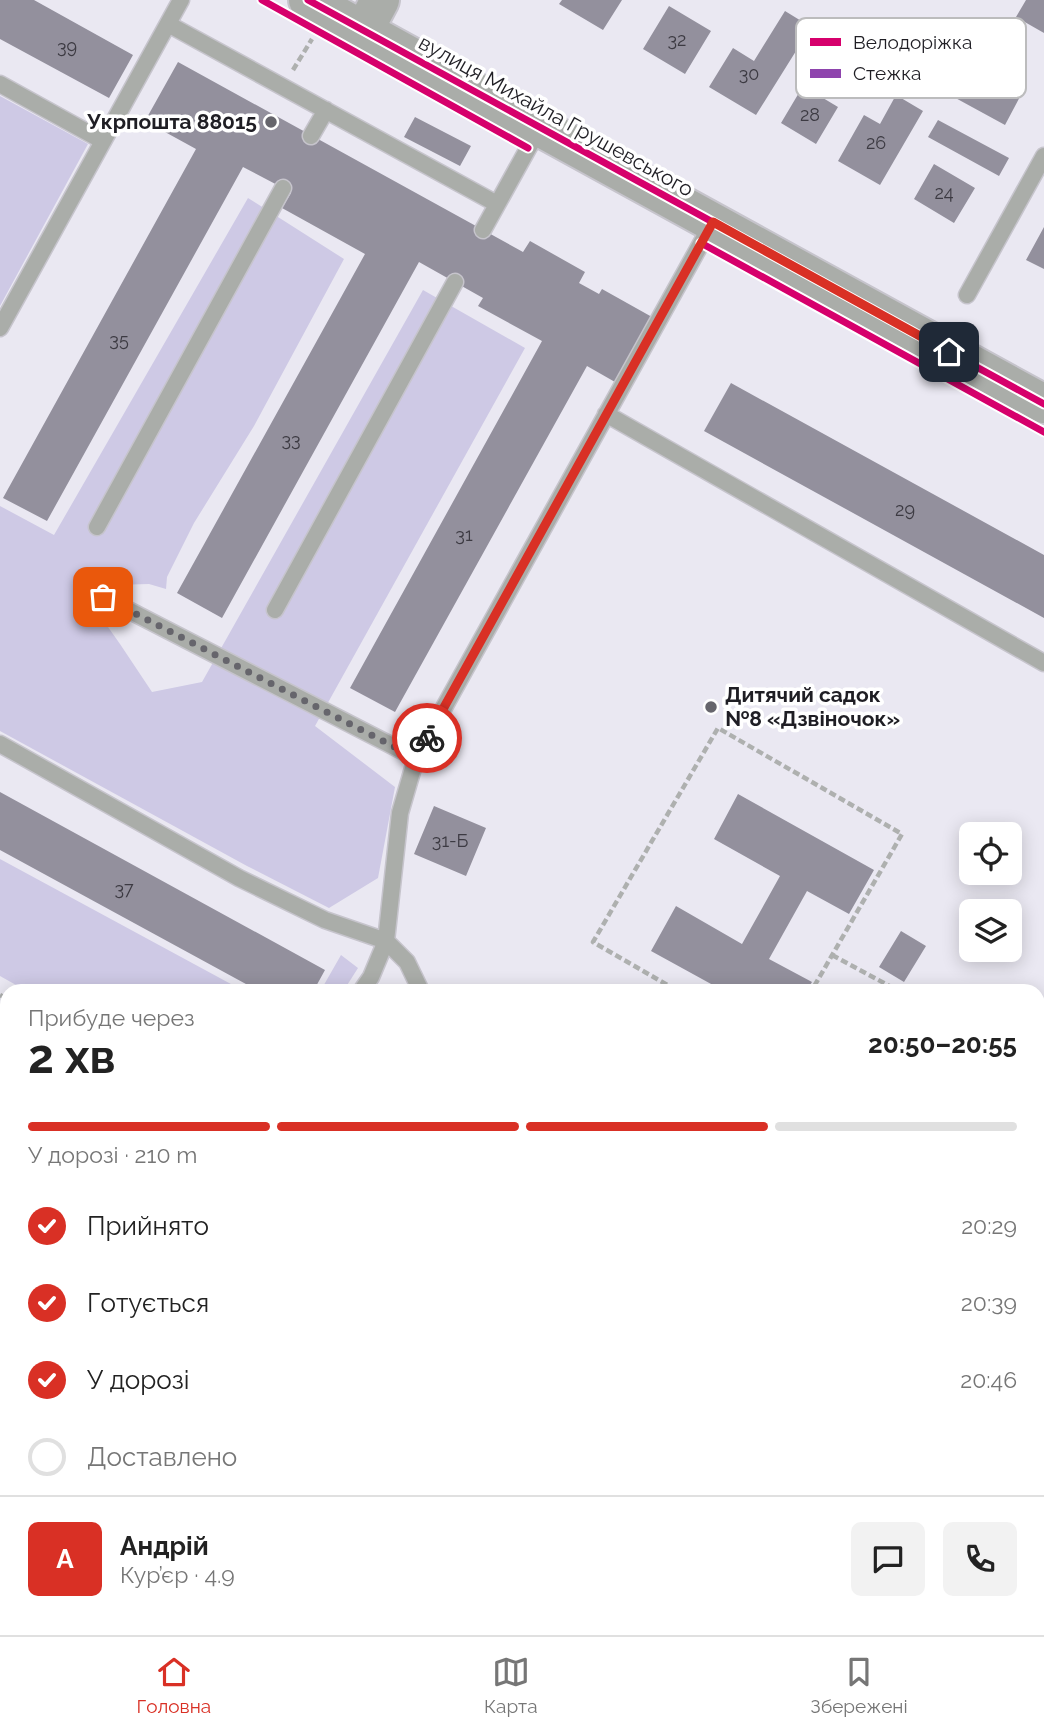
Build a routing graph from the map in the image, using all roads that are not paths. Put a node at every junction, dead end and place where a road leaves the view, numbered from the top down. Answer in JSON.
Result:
{"nodes":[{"id":1,"x":181,"y":0,"type":"edge"},
{"id":2,"x":318,"y":5,"type":"edge"},
{"id":3,"x":372,"y":15,"type":"edge"},
{"id":4,"x":168,"y":24,"type":"junction"},
{"id":5,"x":0,"y":84,"type":"edge"},
{"id":6,"x":326,"y":110,"type":"junction"},
{"id":7,"x":540,"y":127,"type":"junction"},
{"id":8,"x":311,"y":136,"type":"dead end"},
{"id":9,"x":103,"y":141,"type":"junction"},
{"id":10,"x":1044,"y":156,"type":"edge"},
{"id":11,"x":283,"y":188,"type":"dead end"},
{"id":12,"x":498,"y":204,"type":"junction"},
{"id":13,"x":713,"y":222,"type":"junction"},
{"id":14,"x":483,"y":230,"type":"dead end"},
{"id":15,"x":455,"y":282,"type":"dead end"},
{"id":16,"x":967,"y":295,"type":"dead end"},
{"id":17,"x":0,"y":328,"type":"edge"},
{"id":18,"x":1044,"y":404,"type":"edge"},
{"id":19,"x":606,"y":414,"type":"junction"},
{"id":20,"x":97,"y":527,"type":"dead end"},
{"id":21,"x":103,"y":597,"type":"dead end"},
{"id":22,"x":275,"y":610,"type":"dead end"},
{"id":23,"x":1044,"y":663,"type":"edge"},
{"id":24,"x":0,"y":744,"type":"edge"},
{"id":25,"x":416,"y":758,"type":"junction"},
{"id":26,"x":386,"y":941,"type":"junction"},
{"id":27,"x":366,"y":984,"type":"edge"},
{"id":28,"x":418,"y":984,"type":"edge"}],
"edges":[{"from":1,"to":4,"type":"lane"},
{"from":2,"to":3,"type":"street","name":"вулиця Михайла Грушевського"},
{"from":3,"to":7,"type":"street","name":"вулиця Михайла Грушевського"},
{"from":4,"to":6,"type":"lane"},
{"from":4,"to":9,"type":"lane"},
{"from":5,"to":9,"type":"lane"},
{"from":6,"to":8,"type":"lane"},
{"from":6,"to":12,"type":"lane"},
{"from":7,"to":12,"type":"lane"},
{"from":7,"to":13,"type":"street","name":"вулиця Михайла Грушевського"},
{"from":9,"to":17,"type":"lane"},
{"from":10,"to":16,"type":"lane"},
{"from":11,"to":20,"type":"lane"},
{"from":12,"to":14,"type":"lane"},
{"from":13,"to":18,"type":"street","name":"вулиця Михайла Грушевського"},
{"from":13,"to":19,"type":"lane"},
{"from":15,"to":22,"type":"lane"},
{"from":19,"to":23,"type":"lane"},
{"from":19,"to":25,"type":"lane"},
{"from":21,"to":25,"type":"lane"},
{"from":24,"to":26,"type":"lane"},
{"from":25,"to":26,"type":"lane"},
{"from":26,"to":27,"type":"lane"},
{"from":26,"to":28,"type":"lane"}]}
